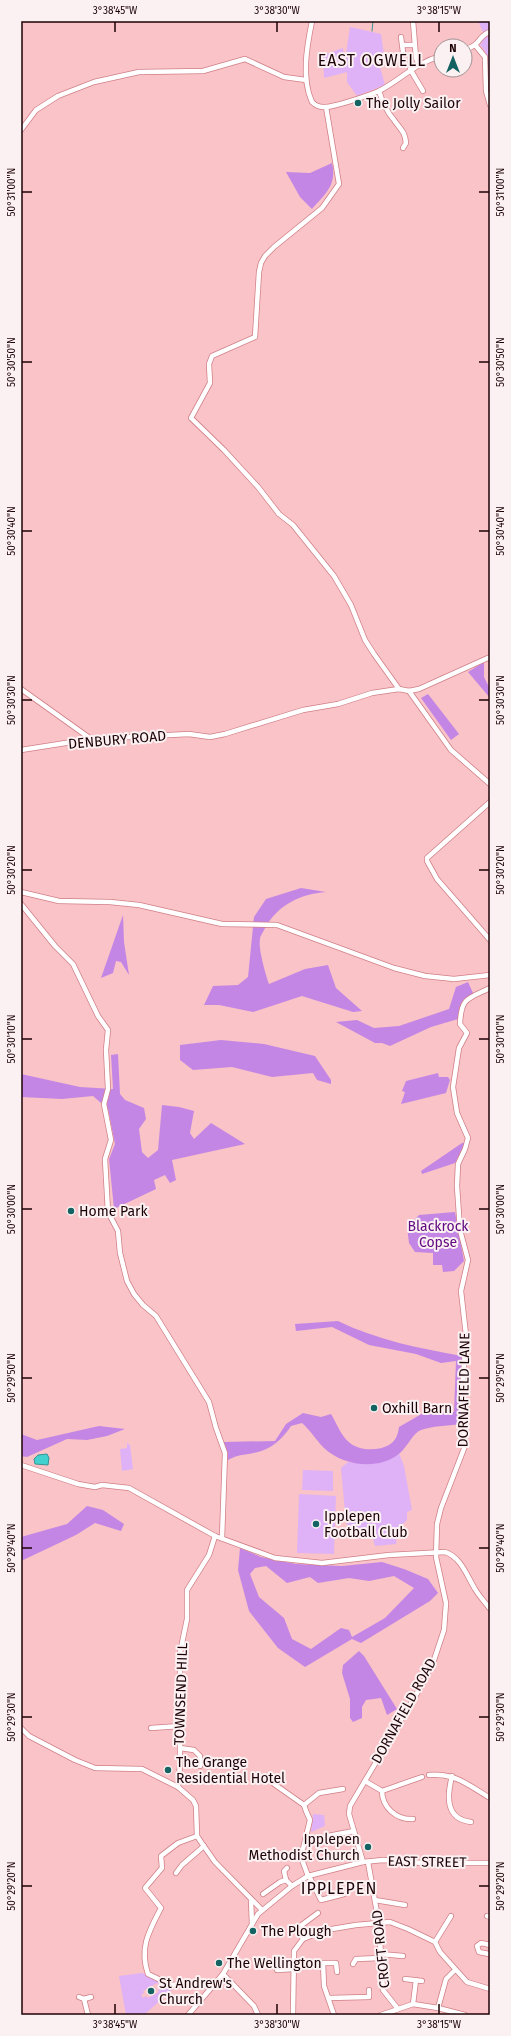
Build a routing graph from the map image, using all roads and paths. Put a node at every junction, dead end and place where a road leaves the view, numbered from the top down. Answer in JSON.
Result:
{"nodes":[{"id":1,"x":312,"y":21,"type":"edge"},
{"id":2,"x":413,"y":21,"type":"edge"},
{"id":3,"x":490,"y":32,"type":"edge"},
{"id":4,"x":401,"y":37,"type":"dead end"},
{"id":5,"x":402,"y":45,"type":"junction"},
{"id":6,"x":415,"y":45,"type":"junction"},
{"id":7,"x":476,"y":46,"type":"junction"},
{"id":8,"x":473,"y":47,"type":"edge"},
{"id":9,"x":402,"y":52,"type":"dead end"},
{"id":10,"x":433,"y":59,"type":"edge"},
{"id":11,"x":419,"y":65,"type":"junction"},
{"id":12,"x":410,"y":70,"type":"junction"},
{"id":13,"x":306,"y":80,"type":"junction"},
{"id":14,"x":379,"y":91,"type":"junction"},
{"id":15,"x":423,"y":91,"type":"dead end"},
{"id":16,"x":490,"y":105,"type":"edge"},
{"id":17,"x":326,"y":107,"type":"junction"},
{"id":18,"x":21,"y":130,"type":"edge"},
{"id":19,"x":403,"y":148,"type":"dead end"},
{"id":20,"x":490,"y":657,"type":"edge"},
{"id":21,"x":21,"y":689,"type":"edge"},
{"id":22,"x":399,"y":689,"type":"junction"},
{"id":23,"x":409,"y":691,"type":"junction"},
{"id":24,"x":91,"y":739,"type":"junction"},
{"id":25,"x":21,"y":750,"type":"edge"},
{"id":26,"x":490,"y":784,"type":"edge"},
{"id":27,"x":490,"y":802,"type":"edge"},
{"id":28,"x":21,"y":892,"type":"edge"},
{"id":29,"x":21,"y":904,"type":"edge"},
{"id":30,"x":490,"y":940,"type":"edge"},
{"id":31,"x":490,"y":975,"type":"edge"},
{"id":32,"x":490,"y":988,"type":"edge"},
{"id":33,"x":21,"y":1465,"type":"edge"},
{"id":34,"x":215,"y":1536,"type":"junction"},
{"id":35,"x":222,"y":1538,"type":"junction"},
{"id":36,"x":436,"y":1553,"type":"junction"},
{"id":37,"x":490,"y":1609,"type":"edge"},
{"id":38,"x":180,"y":1726,"type":"junction"},
{"id":39,"x":21,"y":1728,"type":"edge"},
{"id":40,"x":151,"y":1728,"type":"dead end"},
{"id":41,"x":180,"y":1748,"type":"junction"},
{"id":42,"x":200,"y":1766,"type":"dead end"},
{"id":43,"x":429,"y":1776,"type":"dead end"},
{"id":44,"x":452,"y":1776,"type":"junction"},
{"id":45,"x":422,"y":1777,"type":"dead end"},
{"id":46,"x":365,"y":1781,"type":"junction"},
{"id":47,"x":274,"y":1784,"type":"dead end"},
{"id":48,"x":178,"y":1787,"type":"junction"},
{"id":49,"x":343,"y":1789,"type":"dead end"},
{"id":50,"x":382,"y":1791,"type":"junction"},
{"id":51,"x":490,"y":1798,"type":"edge"},
{"id":52,"x":304,"y":1805,"type":"junction"},
{"id":53,"x":456,"y":1817,"type":"junction"},
{"id":54,"x":413,"y":1819,"type":"dead end"},
{"id":55,"x":452,"y":1821,"type":"dead end"},
{"id":56,"x":471,"y":1822,"type":"dead end"},
{"id":57,"x":354,"y":1831,"type":"junction"},
{"id":58,"x":197,"y":1836,"type":"junction"},
{"id":59,"x":328,"y":1836,"type":"dead end"},
{"id":60,"x":204,"y":1846,"type":"junction"},
{"id":61,"x":366,"y":1862,"type":"junction"},
{"id":62,"x":490,"y":1863,"type":"edge"},
{"id":63,"x":287,"y":1868,"type":"dead end"},
{"id":64,"x":176,"y":1873,"type":"dead end"},
{"id":65,"x":309,"y":1876,"type":"junction"},
{"id":66,"x":286,"y":1880,"type":"junction"},
{"id":67,"x":292,"y":1886,"type":"junction"},
{"id":68,"x":263,"y":1894,"type":"dead end"},
{"id":69,"x":344,"y":1894,"type":"dead end"},
{"id":70,"x":251,"y":1900,"type":"junction"},
{"id":71,"x":375,"y":1900,"type":"junction"},
{"id":72,"x":405,"y":1905,"type":"dead end"},
{"id":73,"x":262,"y":1910,"type":"junction"},
{"id":74,"x":318,"y":1913,"type":"dead end"},
{"id":75,"x":451,"y":1916,"type":"dead end"},
{"id":76,"x":252,"y":1924,"type":"junction"},
{"id":77,"x":378,"y":1924,"type":"junction"},
{"id":78,"x":303,"y":1939,"type":"junction"},
{"id":79,"x":435,"y":1942,"type":"junction"},
{"id":80,"x":490,"y":1946,"type":"edge"},
{"id":81,"x":380,"y":1956,"type":"junction"},
{"id":82,"x":403,"y":1956,"type":"dead end"},
{"id":83,"x":490,"y":1956,"type":"edge"},
{"id":84,"x":353,"y":1964,"type":"dead end"},
{"id":85,"x":293,"y":1969,"type":"junction"},
{"id":86,"x":277,"y":1970,"type":"dead end"},
{"id":87,"x":455,"y":1970,"type":"junction"},
{"id":88,"x":337,"y":1972,"type":"dead end"},
{"id":89,"x":223,"y":1974,"type":"junction"},
{"id":90,"x":405,"y":1979,"type":"dead end"},
{"id":91,"x":416,"y":1980,"type":"junction"},
{"id":92,"x":422,"y":1980,"type":"dead end"},
{"id":93,"x":216,"y":1982,"type":"junction"},
{"id":94,"x":490,"y":1989,"type":"edge"},
{"id":95,"x":369,"y":1990,"type":"dead end"},
{"id":96,"x":91,"y":1998,"type":"dead end"},
{"id":97,"x":329,"y":1998,"type":"junction"},
{"id":98,"x":413,"y":2004,"type":"junction"},
{"id":99,"x":438,"y":2008,"type":"junction"},
{"id":100,"x":398,"y":2009,"type":"junction"},
{"id":101,"x":88,"y":2015,"type":"edge"},
{"id":102,"x":188,"y":2015,"type":"edge"},
{"id":103,"x":258,"y":2015,"type":"edge"},
{"id":104,"x":294,"y":2015,"type":"edge"},
{"id":105,"x":334,"y":2015,"type":"edge"},
{"id":106,"x":381,"y":2015,"type":"edge"},
{"id":107,"x":386,"y":2015,"type":"edge"},
{"id":108,"x":465,"y":2015,"type":"edge"}],
"edges":[{"from":1,"to":13,"type":"street"},
{"from":2,"to":6,"type":"street"},
{"from":3,"to":7,"type":"street"},
{"from":4,"to":5,"type":"street"},
{"from":5,"to":6,"type":"street"},
{"from":5,"to":9,"type":"street"},
{"from":6,"to":11,"type":"street"},
{"from":7,"to":8,"type":"street"},
{"from":7,"to":16,"type":"street"},
{"from":10,"to":11,"type":"street"},
{"from":11,"to":12,"type":"street"},
{"from":12,"to":14,"type":"street"},
{"from":12,"to":15,"type":"street"},
{"from":13,"to":17,"type":"street"},
{"from":13,"to":18,"type":"street"},
{"from":14,"to":17,"type":"street"},
{"from":14,"to":19,"type":"street"},
{"from":17,"to":22,"type":"street"},
{"from":20,"to":23,"type":"street"},
{"from":21,"to":24,"type":"street"},
{"from":22,"to":23,"type":"street","name":"DENBURY ROAD"},
{"from":22,"to":24,"type":"street","name":"DENBURY ROAD"},
{"from":23,"to":26,"type":"street"},
{"from":24,"to":25,"type":"street","name":"DENBURY ROAD"},
{"from":27,"to":30,"type":"street"},
{"from":28,"to":31,"type":"street"},
{"from":29,"to":35,"type":"street"},
{"from":32,"to":36,"type":"street","name":"DORNAFIELD LANE"},
{"from":33,"to":34,"type":"street"},
{"from":34,"to":35,"type":"street"},
{"from":34,"to":38,"type":"street","name":"TOWNSEND HILL"},
{"from":35,"to":36,"type":"street"},
{"from":36,"to":37,"type":"street"},
{"from":36,"to":46,"type":"street","name":"DORNAFIELD ROAD"},
{"from":38,"to":40,"type":"street"},
{"from":38,"to":41,"type":"street","name":"TOWNSEND HILL"},
{"from":39,"to":48,"type":"street"},
{"from":41,"to":42,"type":"street"},
{"from":41,"to":48,"type":"street","name":"TOWNSEND HILL"},
{"from":43,"to":44,"type":"street"},
{"from":44,"to":51,"type":"street"},
{"from":44,"to":53,"type":"street"},
{"from":45,"to":50,"type":"street"},
{"from":46,"to":50,"type":"street"},
{"from":46,"to":57,"type":"street","name":"DORNAFIELD ROAD"},
{"from":47,"to":52,"type":"street"},
{"from":48,"to":58,"type":"street"},
{"from":49,"to":52,"type":"street"},
{"from":50,"to":54,"type":"street"},
{"from":52,"to":65,"type":"street"},
{"from":53,"to":55,"type":"street"},
{"from":53,"to":56,"type":"street"},
{"from":57,"to":59,"type":"street"},
{"from":57,"to":61,"type":"street","name":"DORNAFIELD ROAD"},
{"from":58,"to":60,"type":"street"},
{"from":58,"to":93,"type":"street"},
{"from":60,"to":64,"type":"street"},
{"from":60,"to":70,"type":"street"},
{"from":61,"to":62,"type":"street","name":"EAST STREET"},
{"from":61,"to":65,"type":"street","name":"EAST STREET"},
{"from":61,"to":71,"type":"street","name":"CROFT ROAD"},
{"from":63,"to":66,"type":"street"},
{"from":65,"to":67,"type":"street","name":"EAST STREET"},
{"from":65,"to":69,"type":"street"},
{"from":66,"to":67,"type":"street"},
{"from":66,"to":68,"type":"street"},
{"from":67,"to":73,"type":"street","name":"EAST STREET"},
{"from":70,"to":73,"type":"street"},
{"from":70,"to":76,"type":"street"},
{"from":71,"to":72,"type":"street"},
{"from":71,"to":77,"type":"street","name":"CROFT ROAD"},
{"from":73,"to":76,"type":"street","name":"EAST STREET"},
{"from":74,"to":78,"type":"street"},
{"from":75,"to":79,"type":"street"},
{"from":76,"to":89,"type":"street","name":"EAST STREET"},
{"from":77,"to":78,"type":"street"},
{"from":77,"to":79,"type":"street"},
{"from":77,"to":81,"type":"street","name":"CROFT ROAD"},
{"from":78,"to":85,"type":"street"},
{"from":79,"to":87,"type":"street"},
{"from":80,"to":83,"type":"street"},
{"from":80,"to":83,"type":"street"},
{"from":81,"to":82,"type":"street"},
{"from":81,"to":84,"type":"street"},
{"from":81,"to":100,"type":"street","name":"CROFT ROAD"},
{"from":85,"to":86,"type":"street"},
{"from":85,"to":104,"type":"street"},
{"from":87,"to":94,"type":"street"},
{"from":87,"to":99,"type":"street"},
{"from":88,"to":97,"type":"street"},
{"from":89,"to":93,"type":"street","name":"EAST STREET"},
{"from":89,"to":103,"type":"street"},
{"from":90,"to":91,"type":"street"},
{"from":91,"to":92,"type":"street"},
{"from":91,"to":98,"type":"street"},
{"from":93,"to":102,"type":"street","name":"EAST STREET"},
{"from":95,"to":97,"type":"street"},
{"from":96,"to":101,"type":"street"},
{"from":97,"to":105,"type":"street"},
{"from":98,"to":99,"type":"street"},
{"from":98,"to":100,"type":"street"},
{"from":99,"to":108,"type":"street"},
{"from":100,"to":107,"type":"street"},
{"from":106,"to":107,"type":"street"}]}
